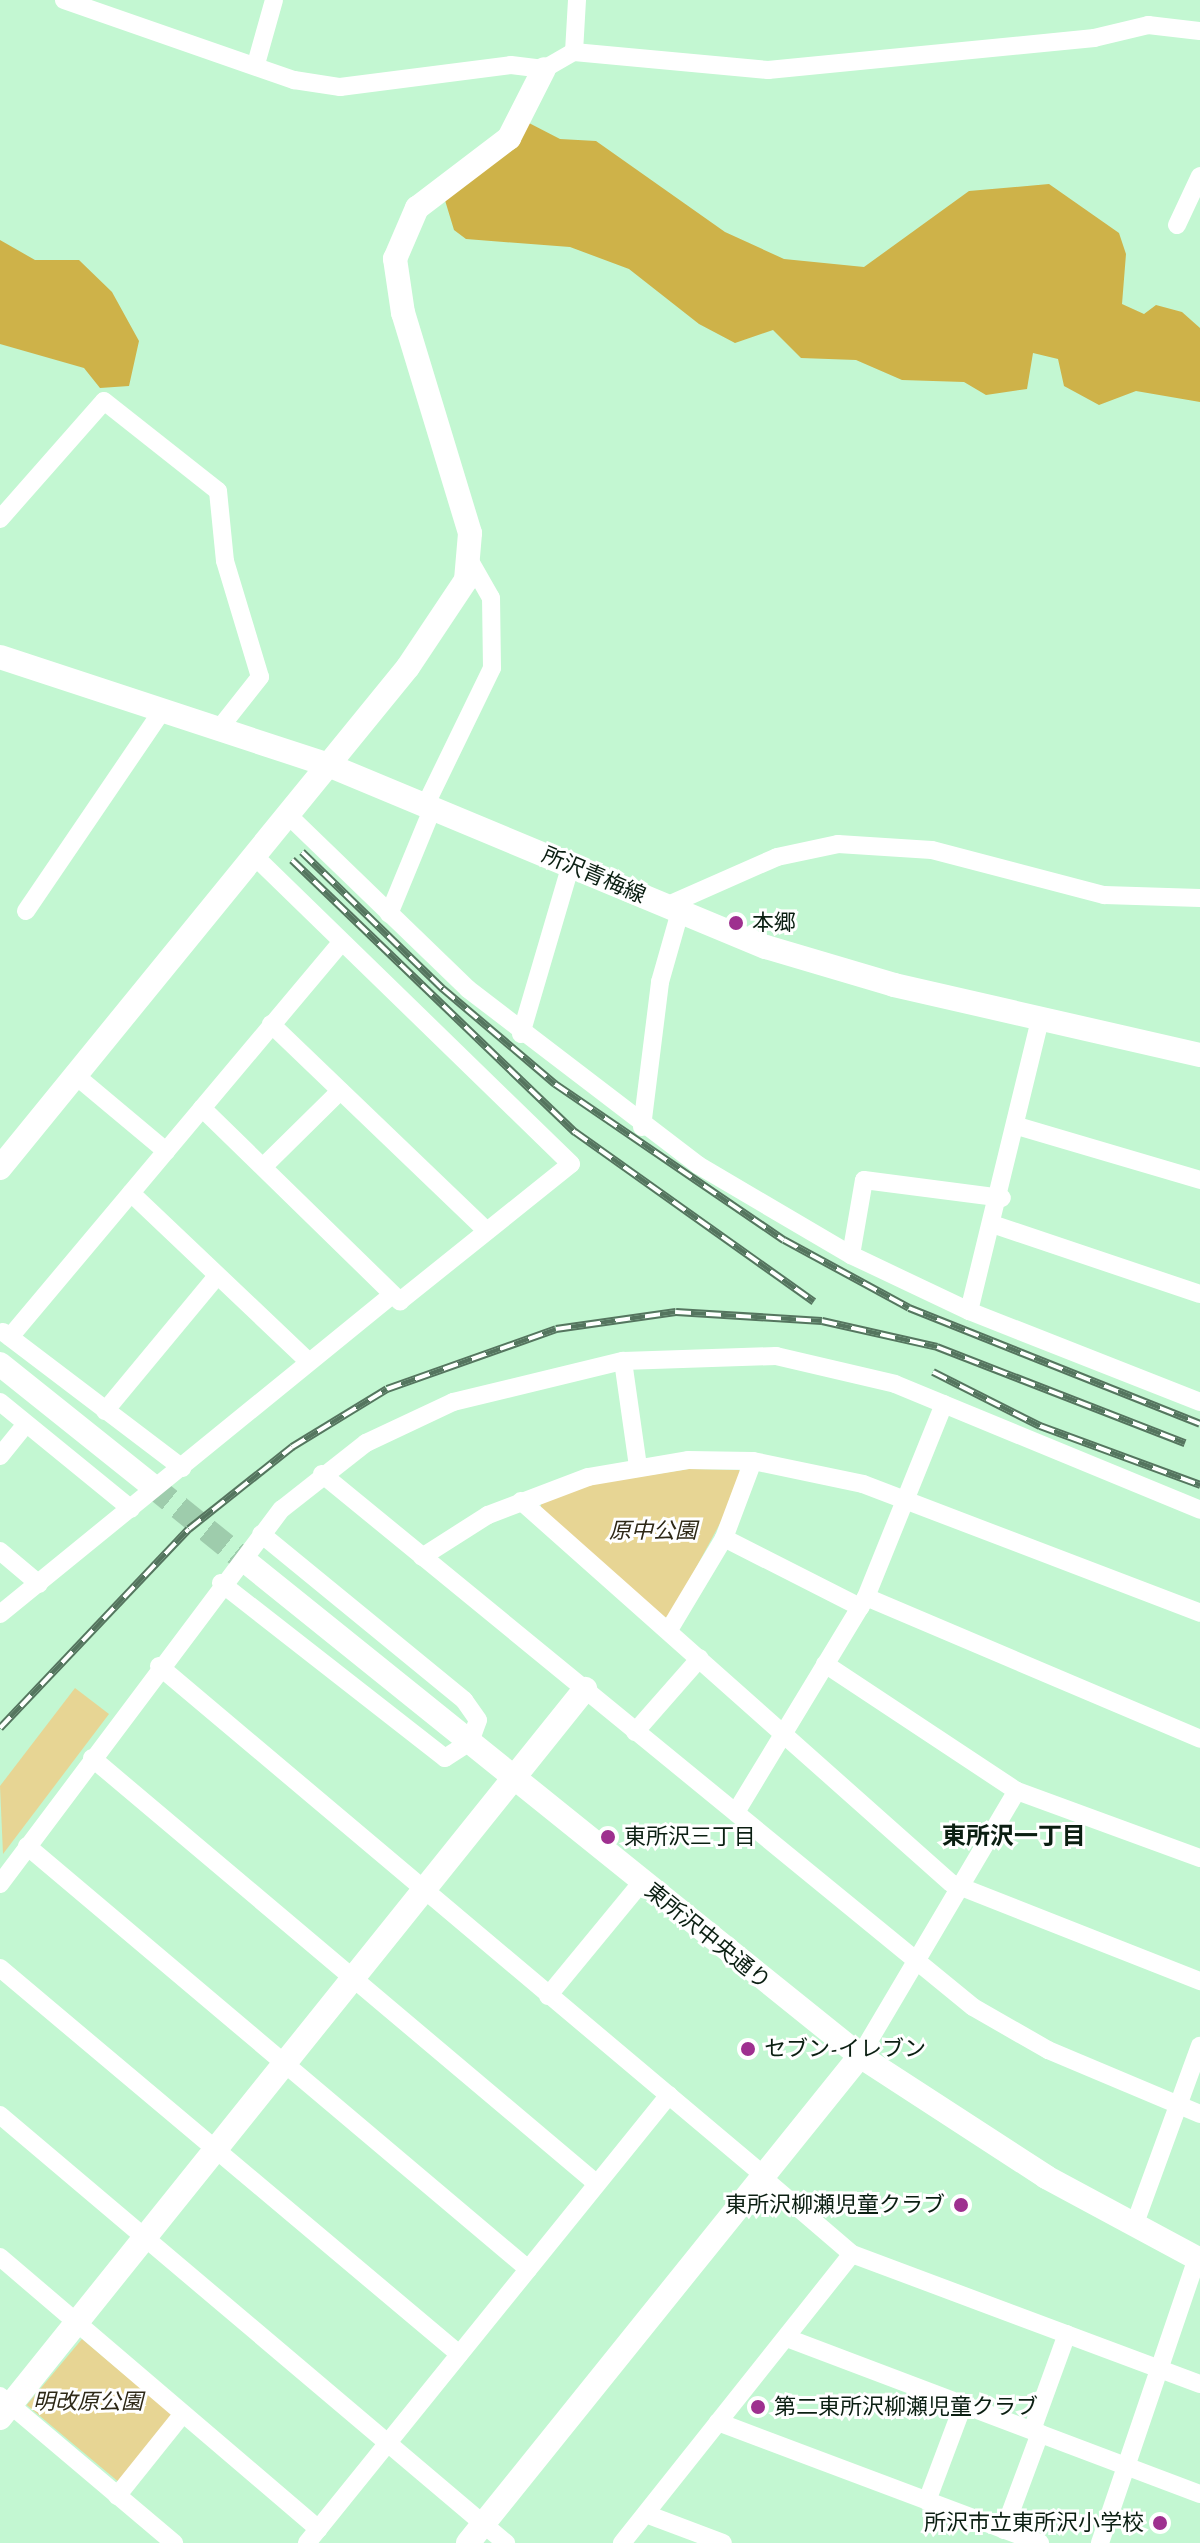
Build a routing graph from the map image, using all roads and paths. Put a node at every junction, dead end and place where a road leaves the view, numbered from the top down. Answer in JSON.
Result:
{"nodes":[{"id":1,"x":64,"y":0,"type":"edge"},
{"id":2,"x":274,"y":0,"type":"edge"},
{"id":3,"x":577,"y":0,"type":"edge"},
{"id":4,"x":1200,"y":31,"type":"edge"},
{"id":5,"x":574,"y":52,"type":"junction"},
{"id":6,"x":256,"y":64,"type":"junction"},
{"id":7,"x":544,"y":69,"type":"junction"},
{"id":8,"x":1200,"y":176,"type":"edge"},
{"id":9,"x":1177,"y":225,"type":"dead end"},
{"id":10,"x":0,"y":519,"type":"edge"},
{"id":11,"x":470,"y":561,"type":"junction"},
{"id":12,"x":0,"y":657,"type":"edge"},
{"id":13,"x":162,"y":711,"type":"junction"},
{"id":14,"x":219,"y":729,"type":"junction"},
{"id":15,"x":328,"y":765,"type":"junction"},
{"id":16,"x":430,"y":806,"type":"junction"},
{"id":17,"x":288,"y":815,"type":"junction"},
{"id":18,"x":255,"y":857,"type":"junction"},
{"id":19,"x":571,"y":864,"type":"junction"},
{"id":20,"x":1200,"y":898,"type":"edge"},
{"id":21,"x":673,"y":909,"type":"junction"},
{"id":22,"x":26,"y":911,"type":"dead end"},
{"id":23,"x":389,"y":914,"type":"junction"},
{"id":24,"x":340,"y":944,"type":"junction"},
{"id":25,"x":1040,"y":1019,"type":"junction"},
{"id":26,"x":271,"y":1024,"type":"junction"},
{"id":27,"x":521,"y":1034,"type":"junction"},
{"id":28,"x":1200,"y":1055,"type":"edge"},
{"id":29,"x":75,"y":1075,"type":"junction"},
{"id":30,"x":340,"y":1091,"type":"junction"},
{"id":31,"x":202,"y":1108,"type":"junction"},
{"id":32,"x":1017,"y":1126,"type":"junction"},
{"id":33,"x":642,"y":1127,"type":"junction"},
{"id":34,"x":166,"y":1151,"type":"junction"},
{"id":35,"x":264,"y":1166,"type":"junction"},
{"id":36,"x":0,"y":1168,"type":"edge"},
{"id":37,"x":1200,"y":1180,"type":"edge"},
{"id":38,"x":131,"y":1193,"type":"junction"},
{"id":39,"x":1002,"y":1198,"type":"junction"},
{"id":40,"x":995,"y":1225,"type":"junction"},
{"id":41,"x":487,"y":1231,"type":"junction"},
{"id":42,"x":851,"y":1255,"type":"junction"},
{"id":43,"x":217,"y":1276,"type":"junction"},
{"id":44,"x":1200,"y":1294,"type":"edge"},
{"id":45,"x":392,"y":1295,"type":"junction"},
{"id":46,"x":969,"y":1311,"type":"junction"},
{"id":47,"x":5,"y":1333,"type":"edge"},
{"id":48,"x":308,"y":1361,"type":"junction"},
{"id":49,"x":623,"y":1361,"type":"junction"},
{"id":50,"x":0,"y":1364,"type":"edge"},
{"id":51,"x":0,"y":1402,"type":"edge"},
{"id":52,"x":1200,"y":1402,"type":"edge"},
{"id":53,"x":944,"y":1404,"type":"junction"},
{"id":54,"x":105,"y":1411,"type":"junction"},
{"id":55,"x":26,"y":1424,"type":"junction"},
{"id":56,"x":0,"y":1456,"type":"edge"},
{"id":57,"x":753,"y":1461,"type":"junction"},
{"id":58,"x":638,"y":1466,"type":"junction"},
{"id":59,"x":182,"y":1468,"type":"junction"},
{"id":60,"x":322,"y":1474,"type":"junction"},
{"id":61,"x":151,"y":1485,"type":"tunnel mouth"},
{"id":62,"x":905,"y":1500,"type":"junction"},
{"id":63,"x":521,"y":1501,"type":"junction"},
{"id":64,"x":131,"y":1509,"type":"junction"},
{"id":65,"x":1200,"y":1510,"type":"edge"},
{"id":66,"x":261,"y":1534,"type":"junction"},
{"id":67,"x":724,"y":1538,"type":"junction"},
{"id":68,"x":0,"y":1551,"type":"edge"},
{"id":69,"x":422,"y":1557,"type":"junction"},
{"id":70,"x":249,"y":1564,"type":"tunnel mouth"},
{"id":71,"x":221,"y":1583,"type":"junction"},
{"id":72,"x":39,"y":1584,"type":"junction"},
{"id":73,"x":863,"y":1602,"type":"junction"},
{"id":74,"x":1200,"y":1613,"type":"edge"},
{"id":75,"x":0,"y":1614,"type":"edge"},
{"id":76,"x":669,"y":1630,"type":"junction"},
{"id":77,"x":700,"y":1658,"type":"junction"},
{"id":78,"x":825,"y":1664,"type":"junction"},
{"id":79,"x":159,"y":1666,"type":"junction"},
{"id":80,"x":585,"y":1689,"type":"junction"},
{"id":81,"x":635,"y":1732,"type":"junction"},
{"id":82,"x":784,"y":1733,"type":"junction"},
{"id":83,"x":1200,"y":1739,"type":"edge"},
{"id":84,"x":470,"y":1742,"type":"junction"},
{"id":85,"x":92,"y":1758,"type":"junction"},
{"id":86,"x":514,"y":1778,"type":"junction"},
{"id":87,"x":1017,"y":1791,"type":"junction"},
{"id":88,"x":736,"y":1812,"type":"junction"},
{"id":89,"x":27,"y":1846,"type":"junction"},
{"id":90,"x":1200,"y":1858,"type":"edge"},
{"id":91,"x":641,"y":1883,"type":"junction"},
{"id":92,"x":0,"y":1884,"type":"edge"},
{"id":93,"x":958,"y":1888,"type":"junction"},
{"id":94,"x":423,"y":1891,"type":"junction"},
{"id":95,"x":915,"y":1963,"type":"junction"},
{"id":96,"x":0,"y":1968,"type":"edge"},
{"id":97,"x":353,"y":1978,"type":"junction"},
{"id":98,"x":1200,"y":1981,"type":"edge"},
{"id":99,"x":548,"y":1996,"type":"junction"},
{"id":100,"x":1200,"y":2046,"type":"edge"},
{"id":101,"x":860,"y":2056,"type":"junction"},
{"id":102,"x":284,"y":2063,"type":"junction"},
{"id":103,"x":669,"y":2095,"type":"junction"},
{"id":104,"x":1178,"y":2105,"type":"junction"},
{"id":105,"x":1200,"y":2114,"type":"edge"},
{"id":106,"x":0,"y":2115,"type":"edge"},
{"id":107,"x":216,"y":2147,"type":"junction"},
{"id":108,"x":762,"y":2175,"type":"junction"},
{"id":109,"x":596,"y":2183,"type":"junction"},
{"id":110,"x":1134,"y":2226,"type":"junction"},
{"id":111,"x":145,"y":2237,"type":"junction"},
{"id":112,"x":852,"y":2254,"type":"junction"},
{"id":113,"x":0,"y":2257,"type":"edge"},
{"id":114,"x":1199,"y":2259,"type":"edge"},
{"id":115,"x":528,"y":2269,"type":"junction"},
{"id":116,"x":77,"y":2322,"type":"junction"},
{"id":117,"x":1067,"y":2334,"type":"junction"},
{"id":118,"x":787,"y":2338,"type":"junction"},
{"id":119,"x":459,"y":2354,"type":"junction"},
{"id":120,"x":1159,"y":2369,"type":"junction"},
{"id":121,"x":1200,"y":2384,"type":"edge"},
{"id":122,"x":963,"y":2405,"type":"junction"},
{"id":123,"x":3,"y":2406,"type":"edge"},
{"id":124,"x":182,"y":2415,"type":"junction"},
{"id":125,"x":718,"y":2422,"type":"junction"},
{"id":126,"x":1036,"y":2431,"type":"junction"},
{"id":127,"x":388,"y":2444,"type":"junction"},
{"id":128,"x":1125,"y":2467,"type":"junction"},
{"id":129,"x":1200,"y":2494,"type":"edge"},
{"id":130,"x":117,"y":2496,"type":"junction"},
{"id":131,"x":927,"y":2501,"type":"junction"},
{"id":132,"x":646,"y":2514,"type":"junction"},
{"id":133,"x":995,"y":2527,"type":"junction"},
{"id":134,"x":475,"y":2534,"type":"edge"},
{"id":135,"x":313,"y":2536,"type":"edge"},
{"id":136,"x":719,"y":2542,"type":"edge"},
{"id":137,"x":174,"y":2543,"type":"edge"},
{"id":138,"x":506,"y":2543,"type":"edge"},
{"id":139,"x":622,"y":2543,"type":"edge"},
{"id":140,"x":979,"y":2543,"type":"edge"},
{"id":141,"x":1040,"y":2543,"type":"edge"},
{"id":142,"x":1100,"y":2543,"type":"edge"}],
"edges":[{"from":1,"to":6,"type":"street"},
{"from":2,"to":6,"type":"street"},
{"from":3,"to":5,"type":"street"},
{"from":4,"to":5,"type":"street"},
{"from":5,"to":7,"type":"street"},
{"from":6,"to":7,"type":"street"},
{"from":7,"to":11,"type":"street"},
{"from":8,"to":9,"type":"street"},
{"from":10,"to":14,"type":"street"},
{"from":11,"to":15,"type":"street"},
{"from":11,"to":16,"type":"street"},
{"from":12,"to":13,"type":"street","name":"所沢青梅線"},
{"from":13,"to":14,"type":"street","name":"所沢青梅線"},
{"from":13,"to":22,"type":"street"},
{"from":14,"to":15,"type":"street","name":"所沢青梅線"},
{"from":15,"to":16,"type":"street","name":"所沢青梅線"},
{"from":15,"to":17,"type":"street"},
{"from":16,"to":19,"type":"street","name":"所沢青梅線"},
{"from":16,"to":23,"type":"street"},
{"from":17,"to":18,"type":"street"},
{"from":17,"to":23,"type":"street"},
{"from":18,"to":24,"type":"street"},
{"from":18,"to":29,"type":"street"},
{"from":19,"to":21,"type":"street","name":"所沢青梅線"},
{"from":19,"to":27,"type":"street"},
{"from":20,"to":21,"type":"street"},
{"from":21,"to":25,"type":"street","name":"所沢青梅線"},
{"from":21,"to":33,"type":"street"},
{"from":23,"to":27,"type":"street"},
{"from":24,"to":26,"type":"street"},
{"from":24,"to":41,"type":"street"},
{"from":25,"to":28,"type":"street","name":"所沢青梅線"},
{"from":25,"to":32,"type":"street"},
{"from":26,"to":30,"type":"street"},
{"from":26,"to":31,"type":"street"},
{"from":27,"to":33,"type":"street"},
{"from":29,"to":34,"type":"street"},
{"from":29,"to":36,"type":"street"},
{"from":30,"to":35,"type":"street"},
{"from":30,"to":41,"type":"street"},
{"from":31,"to":34,"type":"street"},
{"from":31,"to":35,"type":"street"},
{"from":32,"to":37,"type":"street"},
{"from":32,"to":39,"type":"street"},
{"from":33,"to":42,"type":"street"},
{"from":34,"to":38,"type":"street"},
{"from":35,"to":45,"type":"street"},
{"from":38,"to":43,"type":"street"},
{"from":38,"to":47,"type":"street"},
{"from":39,"to":40,"type":"street"},
{"from":39,"to":42,"type":"street"},
{"from":40,"to":44,"type":"street"},
{"from":40,"to":46,"type":"street"},
{"from":41,"to":45,"type":"street"},
{"from":42,"to":46,"type":"street"},
{"from":43,"to":48,"type":"street"},
{"from":43,"to":54,"type":"street"},
{"from":45,"to":48,"type":"street"},
{"from":46,"to":52,"type":"street"},
{"from":47,"to":54,"type":"street"},
{"from":48,"to":59,"type":"street"},
{"from":49,"to":53,"type":"street"},
{"from":49,"to":58,"type":"street"},
{"from":49,"to":60,"type":"street"},
{"from":50,"to":61,"type":"street"},
{"from":51,"to":55,"type":"street"},
{"from":53,"to":62,"type":"street"},
{"from":53,"to":65,"type":"street"},
{"from":54,"to":59,"type":"street"},
{"from":55,"to":56,"type":"street"},
{"from":55,"to":64,"type":"street"},
{"from":57,"to":58,"type":"street"},
{"from":57,"to":62,"type":"street"},
{"from":57,"to":67,"type":"street"},
{"from":58,"to":63,"type":"street"},
{"from":59,"to":64,"type":"street"},
{"from":60,"to":66,"type":"street"},
{"from":60,"to":69,"type":"street"},
{"from":62,"to":73,"type":"street"},
{"from":62,"to":74,"type":"street"},
{"from":63,"to":69,"type":"street"},
{"from":63,"to":76,"type":"street"},
{"from":64,"to":72,"type":"street"},
{"from":66,"to":71,"type":"street"},
{"from":66,"to":84,"type":"street"},
{"from":67,"to":73,"type":"street"},
{"from":67,"to":76,"type":"street"},
{"from":68,"to":72,"type":"street"},
{"from":69,"to":80,"type":"street"},
{"from":70,"to":84,"type":"street","name":"東所沢中央通り"},
{"from":71,"to":79,"type":"street"},
{"from":71,"to":84,"type":"street"},
{"from":72,"to":75,"type":"street"},
{"from":73,"to":78,"type":"street"},
{"from":73,"to":83,"type":"street"},
{"from":76,"to":77,"type":"street"},
{"from":77,"to":81,"type":"street"},
{"from":77,"to":82,"type":"street"},
{"from":78,"to":82,"type":"street"},
{"from":78,"to":87,"type":"street"},
{"from":79,"to":85,"type":"street"},
{"from":79,"to":94,"type":"street"},
{"from":80,"to":81,"type":"street"},
{"from":80,"to":86,"type":"street"},
{"from":81,"to":88,"type":"street"},
{"from":82,"to":88,"type":"street"},
{"from":82,"to":93,"type":"street"},
{"from":84,"to":86,"type":"street","name":"東所沢中央通り"},
{"from":85,"to":89,"type":"street"},
{"from":85,"to":97,"type":"street"},
{"from":86,"to":91,"type":"street","name":"東所沢中央通り"},
{"from":86,"to":94,"type":"street"},
{"from":87,"to":90,"type":"street"},
{"from":87,"to":93,"type":"street"},
{"from":88,"to":95,"type":"street"},
{"from":89,"to":92,"type":"street"},
{"from":89,"to":102,"type":"street"},
{"from":91,"to":99,"type":"street"},
{"from":91,"to":101,"type":"street","name":"東所沢中央通り"},
{"from":93,"to":95,"type":"street"},
{"from":93,"to":98,"type":"street"},
{"from":94,"to":97,"type":"street"},
{"from":94,"to":99,"type":"street"},
{"from":95,"to":101,"type":"street"},
{"from":95,"to":104,"type":"street"},
{"from":96,"to":107,"type":"street"},
{"from":97,"to":102,"type":"street"},
{"from":97,"to":109,"type":"street"},
{"from":99,"to":103,"type":"street"},
{"from":100,"to":104,"type":"street"},
{"from":101,"to":108,"type":"street"},
{"from":101,"to":110,"type":"street","name":"東所沢中央通り"},
{"from":102,"to":107,"type":"street"},
{"from":102,"to":115,"type":"street"},
{"from":103,"to":108,"type":"street"},
{"from":103,"to":109,"type":"street"},
{"from":104,"to":105,"type":"street"},
{"from":104,"to":110,"type":"street"},
{"from":106,"to":111,"type":"street"},
{"from":107,"to":111,"type":"street"},
{"from":107,"to":119,"type":"street"},
{"from":108,"to":112,"type":"street"},
{"from":108,"to":134,"type":"street"},
{"from":109,"to":115,"type":"street"},
{"from":110,"to":114,"type":"street","name":"東所沢中央通り"},
{"from":111,"to":116,"type":"street"},
{"from":111,"to":127,"type":"street"},
{"from":112,"to":117,"type":"street"},
{"from":112,"to":118,"type":"street"},
{"from":113,"to":116,"type":"street"},
{"from":114,"to":120,"type":"street"},
{"from":115,"to":119,"type":"street"},
{"from":116,"to":123,"type":"street"},
{"from":116,"to":124,"type":"street"},
{"from":117,"to":120,"type":"street"},
{"from":117,"to":126,"type":"street"},
{"from":118,"to":122,"type":"street"},
{"from":118,"to":125,"type":"street"},
{"from":119,"to":127,"type":"street"},
{"from":120,"to":121,"type":"street"},
{"from":120,"to":128,"type":"street"},
{"from":122,"to":126,"type":"street"},
{"from":122,"to":131,"type":"street"},
{"from":123,"to":130,"type":"street"},
{"from":124,"to":130,"type":"street"},
{"from":124,"to":135,"type":"street"},
{"from":125,"to":131,"type":"street"},
{"from":125,"to":132,"type":"street"},
{"from":126,"to":128,"type":"street"},
{"from":126,"to":133,"type":"street"},
{"from":127,"to":134,"type":"street"},
{"from":127,"to":135,"type":"street"},
{"from":128,"to":129,"type":"street"},
{"from":128,"to":142,"type":"street"},
{"from":130,"to":137,"type":"street"},
{"from":131,"to":133,"type":"street"},
{"from":132,"to":136,"type":"street"},
{"from":132,"to":139,"type":"street"},
{"from":133,"to":140,"type":"street"},
{"from":133,"to":141,"type":"street"},
{"from":134,"to":138,"type":"street"}]}
